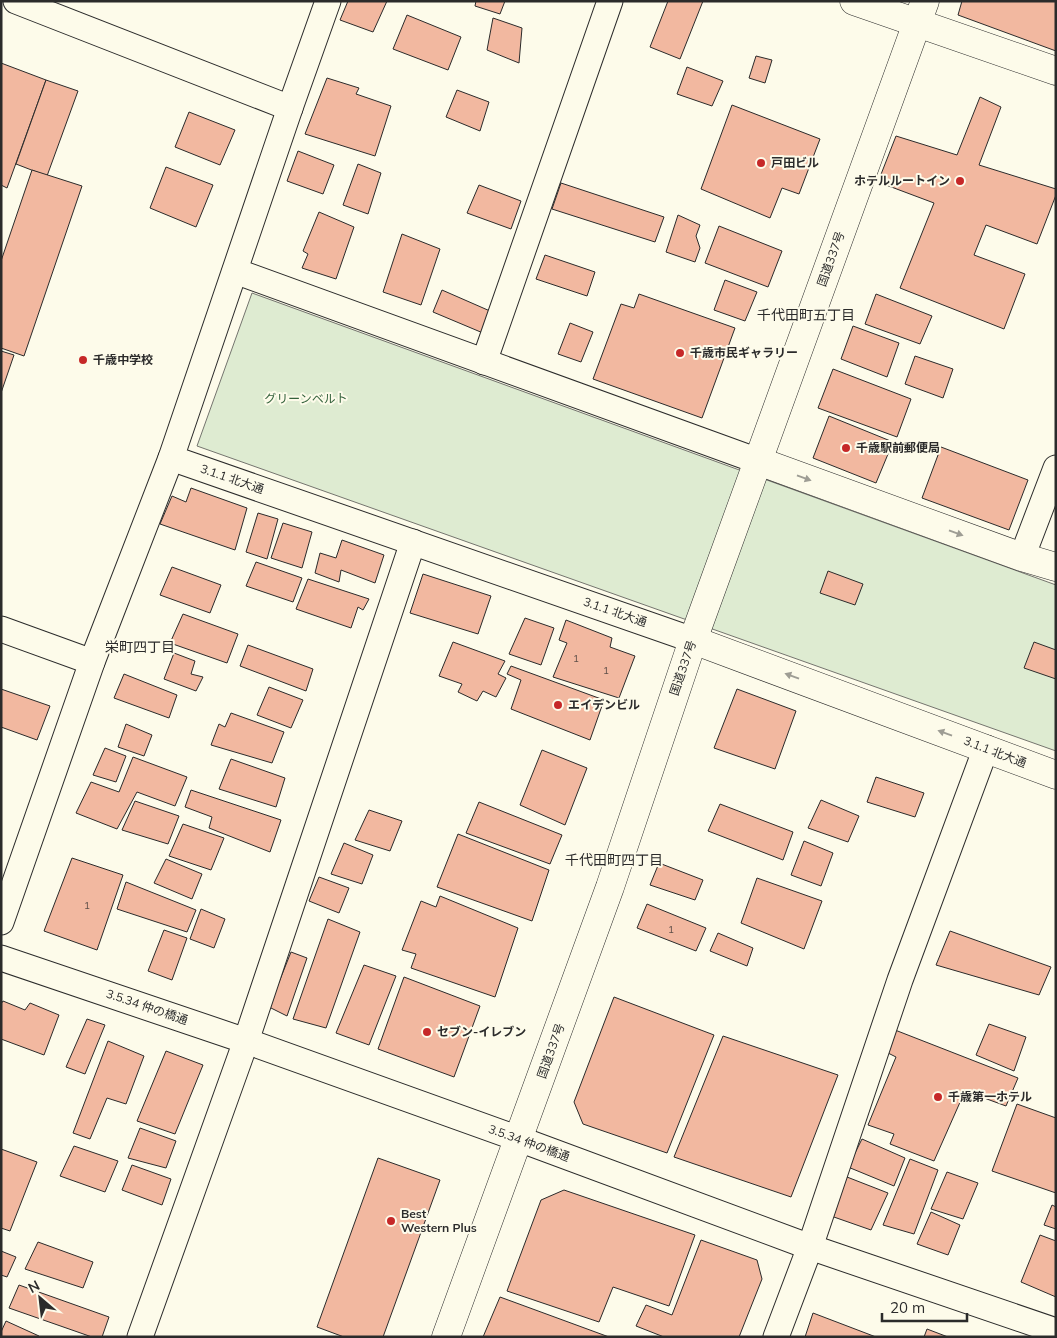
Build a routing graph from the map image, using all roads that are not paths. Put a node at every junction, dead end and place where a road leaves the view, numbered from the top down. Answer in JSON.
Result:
{"nodes":[{"id":1,"x":16,"y":1,"type":"edge"},
{"id":2,"x":328,"y":1,"type":"edge"},
{"id":3,"x":610,"y":1,"type":"edge"},
{"id":4,"x":854,"y":1,"type":"edge"},
{"id":5,"x":921,"y":12,"type":"edge"},
{"id":6,"x":1056,"y":71,"type":"edge"},
{"id":7,"x":290,"y":108,"type":"junction"},
{"id":8,"x":235,"y":271,"type":"junction"},
{"id":9,"x":484,"y":362,"type":"junction"},
{"id":10,"x":171,"y":458,"type":"junction"},
{"id":11,"x":758,"y":461,"type":"junction"},
{"id":12,"x":1056,"y":468,"type":"edge"},
{"id":13,"x":413,"y":542,"type":"junction"},
{"id":14,"x":1022,"y":557,"type":"junction"},
{"id":15,"x":1056,"y":567,"type":"edge"},
{"id":16,"x":1,"y":629,"type":"edge"},
{"id":17,"x":693,"y":640,"type":"junction"},
{"id":18,"x":92,"y":662,"type":"junction"},
{"id":19,"x":986,"y":748,"type":"junction"},
{"id":20,"x":1056,"y":775,"type":"edge"},
{"id":21,"x":1,"y":922,"type":"edge"},
{"id":22,"x":1,"y":958,"type":"edge"},
{"id":23,"x":246,"y":1041,"type":"junction"},
{"id":24,"x":519,"y":1139,"type":"junction"},
{"id":25,"x":810,"y":1247,"type":"junction"},
{"id":26,"x":1056,"y":1331,"type":"edge"},
{"id":27,"x":140,"y":1337,"type":"edge"},
{"id":28,"x":446,"y":1337,"type":"edge"},
{"id":29,"x":776,"y":1337,"type":"edge"}],
"edges":[{"from":1,"to":7,"type":"street"},
{"from":2,"to":7,"type":"street"},
{"from":3,"to":9,"type":"street"},
{"from":4,"to":5,"type":"main road"},
{"from":5,"to":6,"type":"main road"},
{"from":5,"to":11,"type":"main road","name":"国道337号"},
{"from":7,"to":8,"type":"street"},
{"from":8,"to":9,"type":"street"},
{"from":8,"to":10,"type":"street"},
{"from":9,"to":11,"type":"street"},
{"from":10,"to":13,"type":"street","name":"3.1.1 北大通"},
{"from":10,"to":18,"type":"street"},
{"from":11,"to":14,"type":"main road","one_way":true},
{"from":11,"to":17,"type":"main road","name":"国道337号"},
{"from":12,"to":14,"type":"street"},
{"from":13,"to":17,"type":"street","name":"3.1.1 北大通"},
{"from":13,"to":23,"type":"street"},
{"from":14,"to":15,"type":"main road"},
{"from":16,"to":18,"type":"street"},
{"from":19,"to":17,"type":"main road","name":"3.1.1 北大通","one_way":true},
{"from":17,"to":24,"type":"main road","name":"国道337号"},
{"from":18,"to":21,"type":"street"},
{"from":19,"to":20,"type":"main road","name":"3.1.1 北大通"},
{"from":19,"to":25,"type":"street"},
{"from":22,"to":23,"type":"street","name":"3.5.34 仲の橋通"},
{"from":23,"to":24,"type":"street","name":"3.5.34 仲の橋通"},
{"from":23,"to":27,"type":"street"},
{"from":24,"to":25,"type":"street","name":"3.5.34 仲の橋通"},
{"from":24,"to":28,"type":"main road","name":"国道337号"},
{"from":25,"to":26,"type":"street","name":"3.5.34 仲の橋通"},
{"from":25,"to":29,"type":"street"}]}
